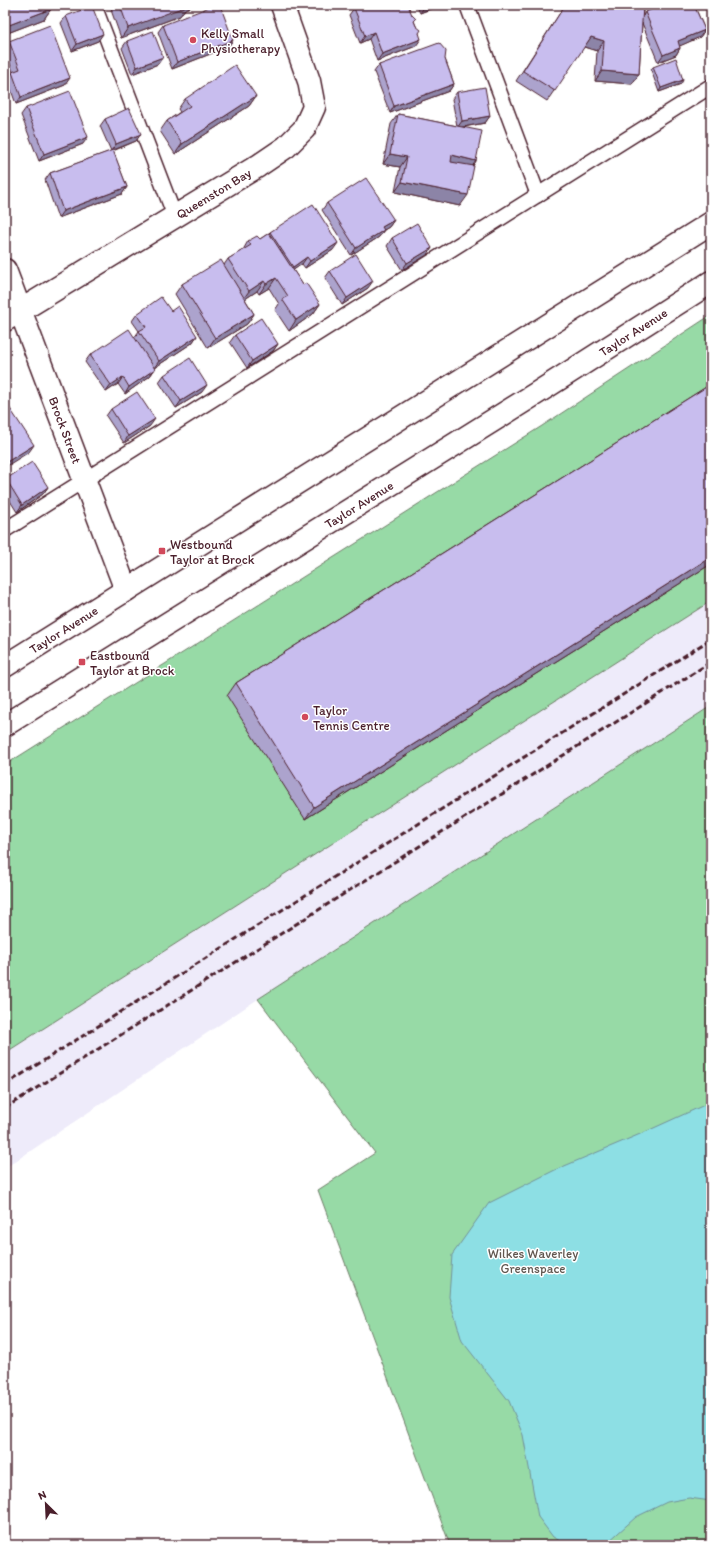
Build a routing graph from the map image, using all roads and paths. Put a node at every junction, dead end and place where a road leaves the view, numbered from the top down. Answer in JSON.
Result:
{"nodes":[{"id":1,"x":94,"y":5,"type":"edge"},
{"id":2,"x":282,"y":5,"type":"edge"},
{"id":3,"x":467,"y":5,"type":"edge"},
{"id":4,"x":711,"y":86,"type":"edge"},
{"id":5,"x":538,"y":195,"type":"junction"},
{"id":6,"x":175,"y":217,"type":"junction"},
{"id":7,"x":711,"y":223,"type":"edge"},
{"id":8,"x":5,"y":270,"type":"edge"},
{"id":9,"x":711,"y":282,"type":"edge"},
{"id":10,"x":13,"y":315,"type":"edge"},
{"id":11,"x":85,"y":481,"type":"junction"},
{"id":12,"x":5,"y":530,"type":"edge"},
{"id":13,"x":126,"y":590,"type":"junction"},
{"id":14,"x":5,"y":666,"type":"edge"},
{"id":15,"x":5,"y":725,"type":"edge"}],
"edges":[{"from":1,"to":6,"type":"lane"},
{"from":2,"to":6,"type":"main road","name":"Queenston Bay"},
{"from":3,"to":5,"type":"lane"},
{"from":4,"to":5,"type":"lane"},
{"from":5,"to":11,"type":"lane"},
{"from":6,"to":10,"type":"main road","name":"Queenston Bay"},
{"from":7,"to":13,"type":"main road","name":"Taylor Avenue"},
{"from":8,"to":10,"type":"main road","name":"Brock Street"},
{"from":9,"to":15,"type":"main road","name":"Taylor Avenue"},
{"from":10,"to":11,"type":"main road","name":"Brock Street"},
{"from":11,"to":12,"type":"lane"},
{"from":11,"to":13,"type":"main road","name":"Brock Street"},
{"from":13,"to":14,"type":"main road","name":"Taylor Avenue"}]}
